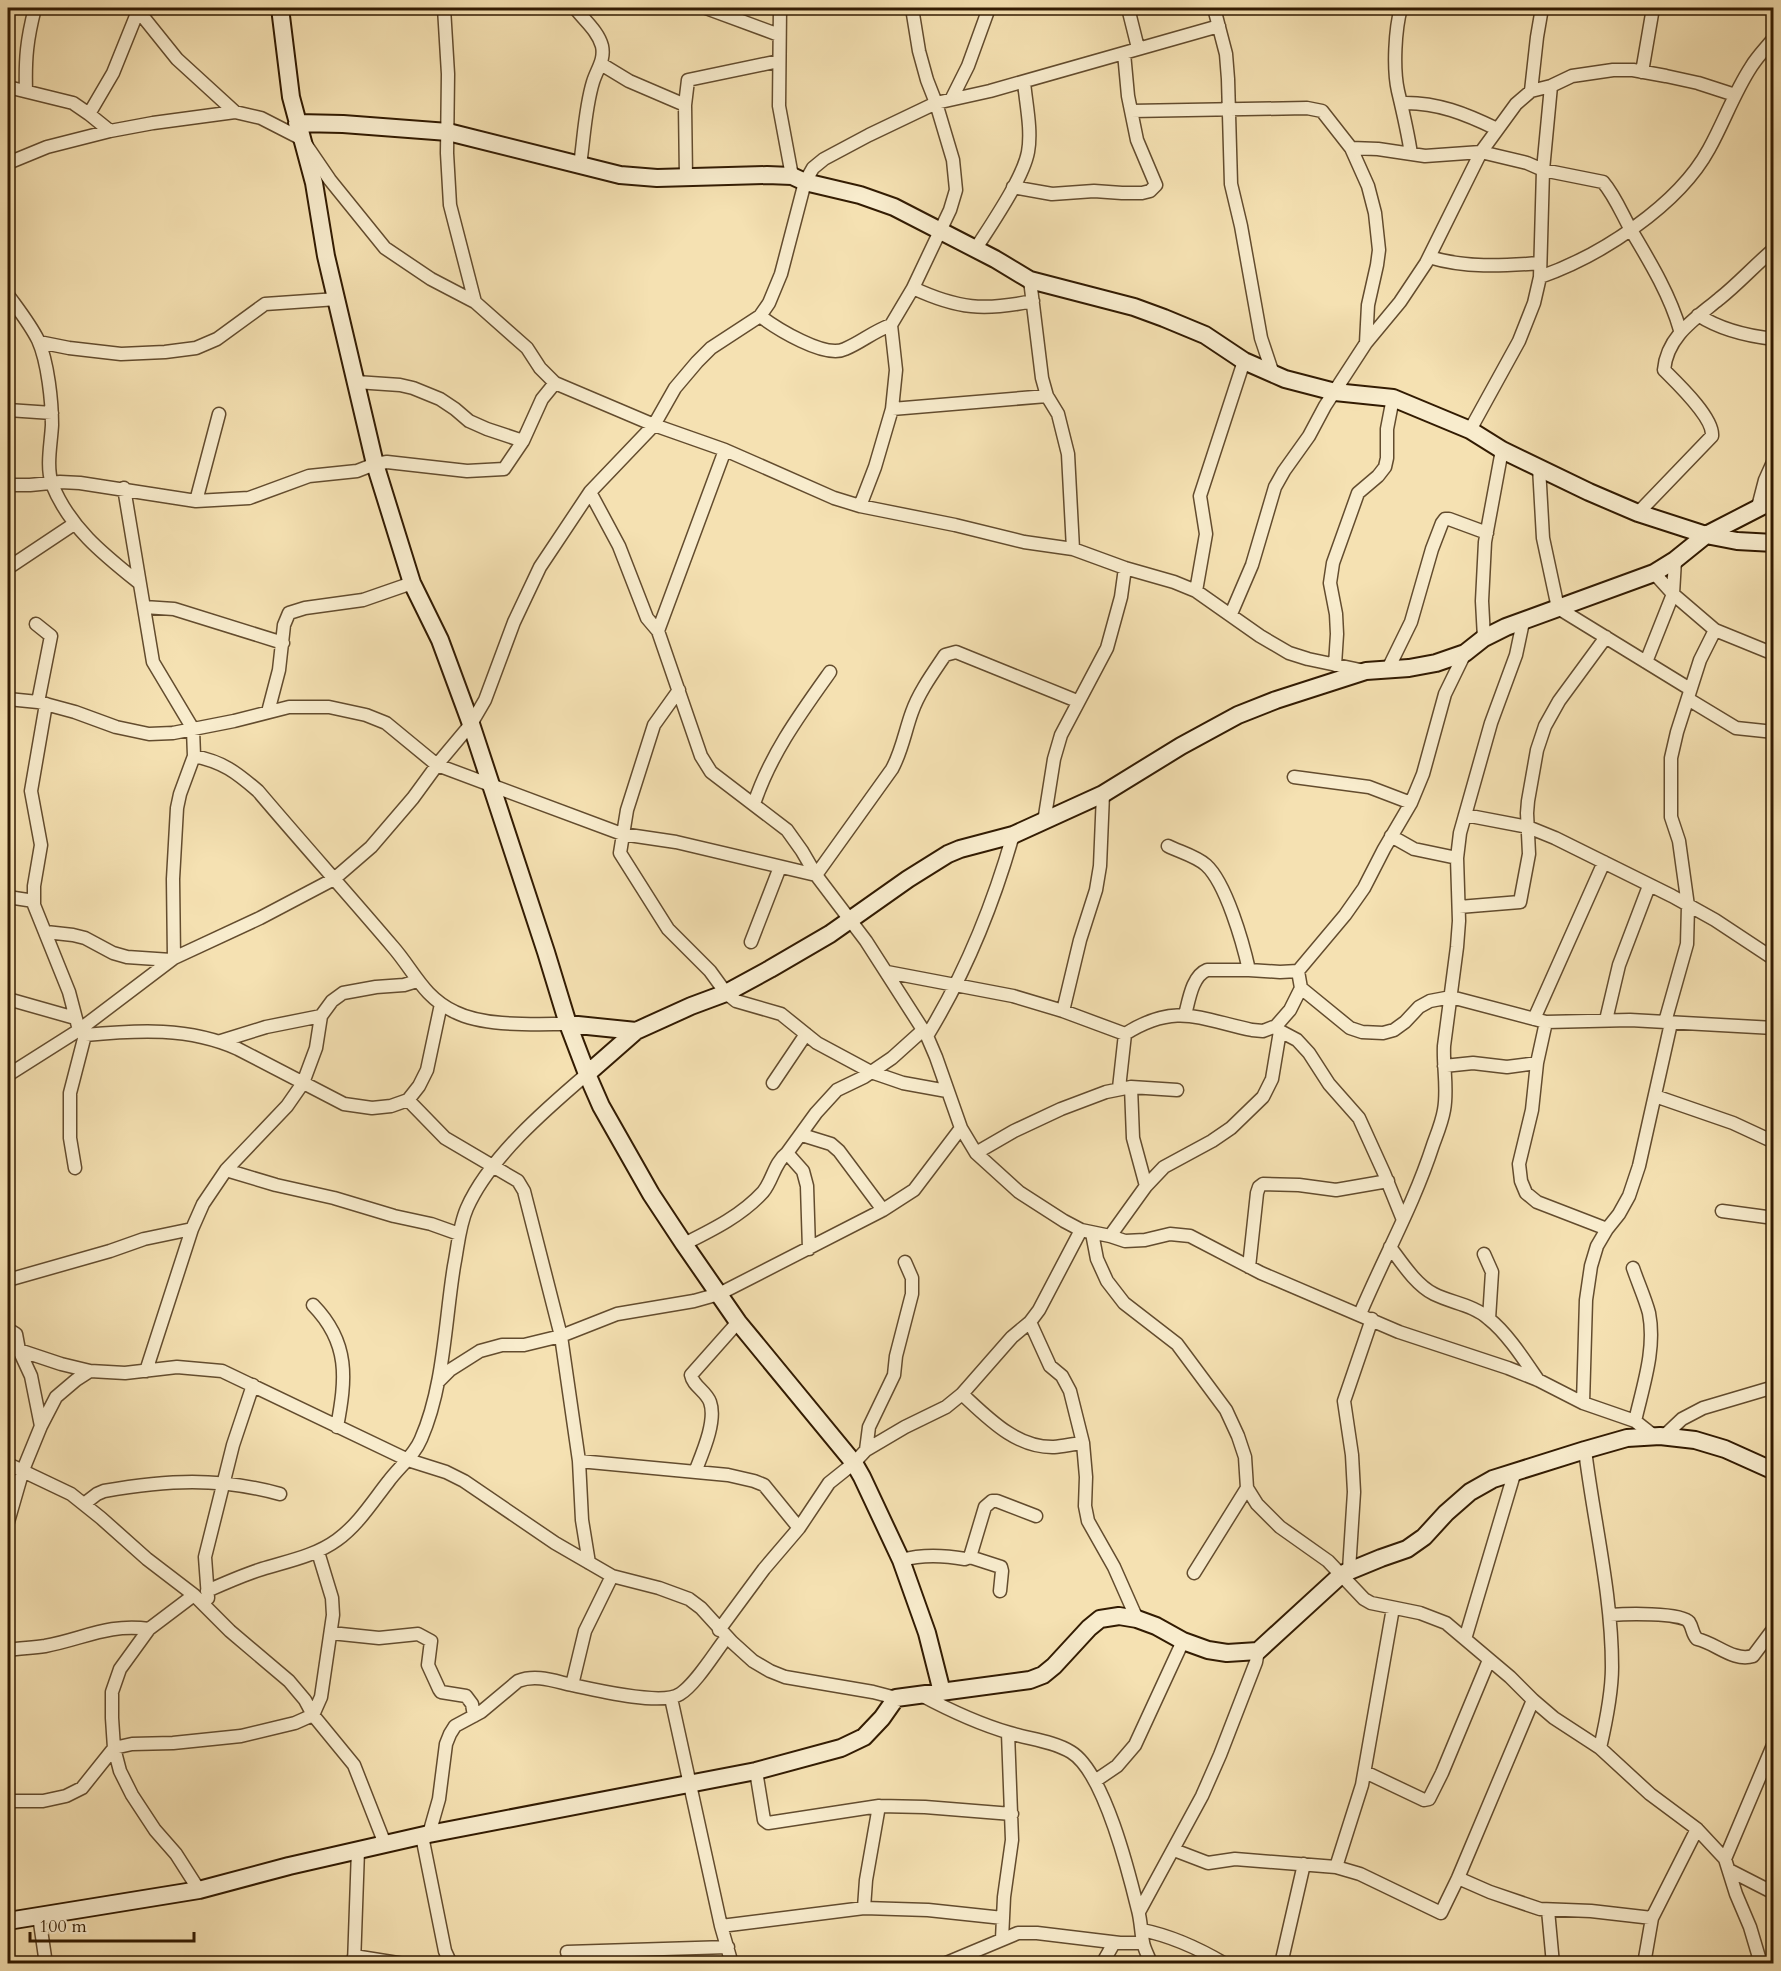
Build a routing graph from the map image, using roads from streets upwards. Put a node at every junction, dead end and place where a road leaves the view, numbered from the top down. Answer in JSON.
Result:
{"nodes":[{"id":1,"x":35,"y":8,"type":"edge"},
{"id":2,"x":280,"y":8,"type":"edge"},
{"id":3,"x":444,"y":8,"type":"edge"},
{"id":4,"x":575,"y":8,"type":"edge"},
{"id":5,"x":706,"y":8,"type":"edge"},
{"id":6,"x":780,"y":8,"type":"edge"},
{"id":7,"x":912,"y":8,"type":"edge"},
{"id":8,"x":990,"y":8,"type":"edge"},
{"id":9,"x":1128,"y":8,"type":"edge"},
{"id":10,"x":1214,"y":8,"type":"edge"},
{"id":11,"x":1401,"y":8,"type":"edge"},
{"id":12,"x":1542,"y":8,"type":"edge"},
{"id":13,"x":1653,"y":8,"type":"edge"},
{"id":14,"x":137,"y":9,"type":"edge"},
{"id":15,"x":1219,"y":26,"type":"junction"},
{"id":16,"x":779,"y":35,"type":"junction"},
{"id":17,"x":1773,"y":38,"type":"edge"},
{"id":18,"x":1138,"y":48,"type":"junction"},
{"id":19,"x":1124,"y":53,"type":"junction"},
{"id":20,"x":778,"y":61,"type":"junction"},
{"id":21,"x":601,"y":64,"type":"junction"},
{"id":22,"x":1642,"y":72,"type":"junction"},
{"id":23,"x":1024,"y":82,"type":"junction"},
{"id":24,"x":1551,"y":86,"type":"junction"},
{"id":25,"x":8,"y":87,"type":"edge"},
{"id":26,"x":26,"y":91,"type":"junction"},
{"id":27,"x":1531,"y":91,"type":"junction"},
{"id":28,"x":1735,"y":95,"type":"junction"},
{"id":29,"x":952,"y":98,"type":"junction"},
{"id":30,"x":936,"y":103,"type":"junction"},
{"id":31,"x":1402,"y":103,"type":"junction"},
{"id":32,"x":685,"y":105,"type":"junction"},
{"id":33,"x":1228,"y":110,"type":"junction"},
{"id":34,"x":1131,"y":111,"type":"junction"},
{"id":35,"x":235,"y":112,"type":"junction"},
{"id":36,"x":89,"y":114,"type":"junction"},
{"id":37,"x":1497,"y":129,"type":"junction"},
{"id":38,"x":110,"y":131,"type":"junction"},
{"id":39,"x":300,"y":131,"type":"junction"},
{"id":40,"x":448,"y":132,"type":"junction"},
{"id":41,"x":1351,"y":148,"type":"junction"},
{"id":42,"x":1481,"y":152,"type":"junction"},
{"id":43,"x":1411,"y":154,"type":"junction"},
{"id":44,"x":8,"y":163,"type":"edge"},
{"id":45,"x":580,"y":165,"type":"junction"},
{"id":46,"x":1543,"y":170,"type":"junction"},
{"id":47,"x":686,"y":178,"type":"junction"},
{"id":48,"x":799,"y":179,"type":"junction"},
{"id":49,"x":1013,"y":187,"type":"junction"},
{"id":50,"x":1631,"y":230,"type":"junction"},
{"id":51,"x":939,"y":231,"type":"junction"},
{"id":52,"x":1773,"y":249,"type":"edge"},
{"id":53,"x":975,"y":250,"type":"junction"},
{"id":54,"x":1429,"y":257,"type":"junction"},
{"id":55,"x":1540,"y":263,"type":"junction"},
{"id":56,"x":1540,"y":277,"type":"junction"},
{"id":57,"x":1030,"y":280,"type":"junction"},
{"id":58,"x":913,"y":288,"type":"junction"},
{"id":59,"x":8,"y":295,"type":"edge"},
{"id":60,"x":337,"y":299,"type":"junction"},
{"id":61,"x":1033,"y":301,"type":"junction"},
{"id":62,"x":475,"y":302,"type":"junction"},
{"id":63,"x":1698,"y":315,"type":"junction"},
{"id":64,"x":760,"y":316,"type":"junction"},
{"id":65,"x":891,"y":325,"type":"junction"},
{"id":66,"x":1680,"y":330,"type":"junction"},
{"id":67,"x":1773,"y":339,"type":"edge"},
{"id":68,"x":39,"y":342,"type":"junction"},
{"id":69,"x":1366,"y":344,"type":"junction"},
{"id":70,"x":1244,"y":361,"type":"junction"},
{"id":71,"x":1273,"y":374,"type":"junction"},
{"id":72,"x":356,"y":382,"type":"junction"},
{"id":73,"x":555,"y":383,"type":"junction"},
{"id":74,"x":1335,"y":392,"type":"junction"},
{"id":75,"x":1047,"y":396,"type":"junction"},
{"id":76,"x":1393,"y":398,"type":"junction"},
{"id":77,"x":892,"y":409,"type":"junction"},
{"id":78,"x":8,"y":410,"type":"edge"},
{"id":79,"x":52,"y":413,"type":"junction"},
{"id":80,"x":219,"y":414,"type":"dead end"},
{"id":81,"x":654,"y":425,"type":"junction"},
{"id":82,"x":1470,"y":430,"type":"junction"},
{"id":83,"x":523,"y":441,"type":"junction"},
{"id":84,"x":725,"y":450,"type":"junction"},
{"id":85,"x":1502,"y":450,"type":"junction"},
{"id":86,"x":1773,"y":460,"type":"edge"},
{"id":87,"x":375,"y":464,"type":"junction"},
{"id":88,"x":1539,"y":467,"type":"junction"},
{"id":89,"x":51,"y":482,"type":"junction"},
{"id":90,"x":8,"y":484,"type":"edge"},
{"id":91,"x":124,"y":488,"type":"junction"},
{"id":92,"x":590,"y":492,"type":"junction"},
{"id":93,"x":196,"y":501,"type":"junction"},
{"id":94,"x":1766,"y":504,"type":"edge"},
{"id":95,"x":860,"y":506,"type":"junction"},
{"id":96,"x":1638,"y":513,"type":"junction"},
{"id":97,"x":74,"y":524,"type":"junction"},
{"id":98,"x":1487,"y":533,"type":"junction"},
{"id":99,"x":1706,"y":535,"type":"junction"},
{"id":100,"x":1773,"y":543,"type":"edge"},
{"id":101,"x":1072,"y":549,"type":"junction"},
{"id":102,"x":1675,"y":560,"type":"junction"},
{"id":103,"x":8,"y":568,"type":"edge"},
{"id":104,"x":1125,"y":568,"type":"junction"},
{"id":105,"x":1654,"y":573,"type":"junction"},
{"id":106,"x":138,"y":582,"type":"junction"},
{"id":107,"x":412,"y":583,"type":"junction"},
{"id":108,"x":1196,"y":591,"type":"junction"},
{"id":109,"x":1673,"y":594,"type":"junction"},
{"id":110,"x":144,"y":607,"type":"junction"},
{"id":111,"x":1558,"y":608,"type":"junction"},
{"id":112,"x":1231,"y":614,"type":"junction"},
{"id":113,"x":1523,"y":622,"type":"junction"},
{"id":114,"x":36,"y":624,"type":"dead end"},
{"id":115,"x":1715,"y":630,"type":"junction"},
{"id":116,"x":658,"y":631,"type":"junction"},
{"id":117,"x":1484,"y":638,"type":"junction"},
{"id":118,"x":1606,"y":638,"type":"junction"},
{"id":119,"x":284,"y":643,"type":"junction"},
{"id":120,"x":1465,"y":653,"type":"junction"},
{"id":121,"x":1773,"y":654,"type":"edge"},
{"id":122,"x":1646,"y":662,"type":"junction"},
{"id":123,"x":1335,"y":665,"type":"junction"},
{"id":124,"x":1388,"y":669,"type":"junction"},
{"id":125,"x":1366,"y":671,"type":"junction"},
{"id":126,"x":830,"y":672,"type":"dead end"},
{"id":127,"x":679,"y":690,"type":"junction"},
{"id":128,"x":1689,"y":694,"type":"junction"},
{"id":129,"x":8,"y":699,"type":"edge"},
{"id":130,"x":1077,"y":701,"type":"junction"},
{"id":131,"x":42,"y":703,"type":"junction"},
{"id":132,"x":268,"y":712,"type":"junction"},
{"id":133,"x":471,"y":724,"type":"junction"},
{"id":134,"x":193,"y":729,"type":"junction"},
{"id":135,"x":1773,"y":732,"type":"edge"},
{"id":136,"x":194,"y":756,"type":"junction"},
{"id":137,"x":437,"y":765,"type":"junction"},
{"id":138,"x":1294,"y":777,"type":"dead end"},
{"id":139,"x":492,"y":787,"type":"junction"},
{"id":140,"x":1103,"y":794,"type":"junction"},
{"id":141,"x":1411,"y":803,"type":"junction"},
{"id":142,"x":754,"y":804,"type":"junction"},
{"id":143,"x":1465,"y":815,"type":"junction"},
{"id":144,"x":1044,"y":822,"type":"junction"},
{"id":145,"x":1528,"y":827,"type":"junction"},
{"id":146,"x":622,"y":834,"type":"junction"},
{"id":147,"x":1013,"y":835,"type":"junction"},
{"id":148,"x":1391,"y":836,"type":"junction"},
{"id":149,"x":1168,"y":846,"type":"dead end"},
{"id":150,"x":1457,"y":858,"type":"junction"},
{"id":151,"x":1604,"y":862,"type":"junction"},
{"id":152,"x":780,"y":867,"type":"junction"},
{"id":153,"x":816,"y":875,"type":"junction"},
{"id":154,"x":334,"y":879,"type":"junction"},
{"id":155,"x":1649,"y":886,"type":"junction"},
{"id":156,"x":8,"y":897,"type":"edge"},
{"id":157,"x":34,"y":901,"type":"junction"},
{"id":158,"x":1688,"y":906,"type":"junction"},
{"id":159,"x":1459,"y":907,"type":"junction"},
{"id":160,"x":850,"y":921,"type":"junction"},
{"id":161,"x":46,"y":932,"type":"junction"},
{"id":162,"x":751,"y":942,"type":"dead end"},
{"id":163,"x":173,"y":959,"type":"junction"},
{"id":164,"x":1773,"y":959,"type":"edge"},
{"id":165,"x":1249,"y":970,"type":"junction"},
{"id":166,"x":1298,"y":970,"type":"junction"},
{"id":167,"x":887,"y":972,"type":"junction"},
{"id":168,"x":417,"y":981,"type":"junction"},
{"id":169,"x":955,"y":985,"type":"junction"},
{"id":170,"x":1301,"y":988,"type":"junction"},
{"id":171,"x":726,"y":993,"type":"junction"},
{"id":172,"x":1451,"y":997,"type":"junction"},
{"id":173,"x":8,"y":999,"type":"edge"},
{"id":174,"x":441,"y":1004,"type":"junction"},
{"id":175,"x":1063,"y":1011,"type":"junction"},
{"id":176,"x":1185,"y":1015,"type":"junction"},
{"id":177,"x":321,"y":1016,"type":"junction"},
{"id":178,"x":1540,"y":1020,"type":"junction"},
{"id":179,"x":1606,"y":1020,"type":"junction"},
{"id":180,"x":1668,"y":1022,"type":"junction"},
{"id":181,"x":568,"y":1024,"type":"junction"},
{"id":182,"x":80,"y":1028,"type":"junction"},
{"id":183,"x":1278,"y":1028,"type":"junction"},
{"id":184,"x":1773,"y":1028,"type":"edge"},
{"id":185,"x":636,"y":1031,"type":"junction"},
{"id":186,"x":806,"y":1034,"type":"junction"},
{"id":187,"x":925,"y":1034,"type":"junction"},
{"id":188,"x":1125,"y":1034,"type":"junction"},
{"id":189,"x":221,"y":1041,"type":"junction"},
{"id":190,"x":1537,"y":1063,"type":"junction"},
{"id":191,"x":1443,"y":1066,"type":"junction"},
{"id":192,"x":871,"y":1072,"type":"junction"},
{"id":193,"x":587,"y":1074,"type":"junction"},
{"id":194,"x":8,"y":1075,"type":"edge"},
{"id":195,"x":303,"y":1083,"type":"junction"},
{"id":196,"x":772,"y":1083,"type":"dead end"},
{"id":197,"x":1125,"y":1088,"type":"junction"},
{"id":198,"x":1177,"y":1090,"type":"dead end"},
{"id":199,"x":947,"y":1091,"type":"junction"},
{"id":200,"x":1655,"y":1096,"type":"junction"},
{"id":201,"x":408,"y":1100,"type":"junction"},
{"id":202,"x":961,"y":1128,"type":"junction"},
{"id":203,"x":802,"y":1135,"type":"junction"},
{"id":204,"x":1773,"y":1142,"type":"edge"},
{"id":205,"x":787,"y":1153,"type":"junction"},
{"id":206,"x":976,"y":1153,"type":"junction"},
{"id":207,"x":75,"y":1168,"type":"dead end"},
{"id":208,"x":492,"y":1168,"type":"junction"},
{"id":209,"x":226,"y":1170,"type":"junction"},
{"id":210,"x":1388,"y":1181,"type":"junction"},
{"id":211,"x":1146,"y":1186,"type":"junction"},
{"id":212,"x":883,"y":1210,"type":"junction"},
{"id":213,"x":1722,"y":1211,"type":"dead end"},
{"id":214,"x":1773,"y":1218,"type":"edge"},
{"id":215,"x":1403,"y":1220,"type":"junction"},
{"id":216,"x":192,"y":1229,"type":"junction"},
{"id":217,"x":1606,"y":1229,"type":"junction"},
{"id":218,"x":1087,"y":1232,"type":"junction"},
{"id":219,"x":459,"y":1234,"type":"junction"},
{"id":220,"x":1110,"y":1236,"type":"junction"},
{"id":221,"x":684,"y":1244,"type":"junction"},
{"id":222,"x":1390,"y":1247,"type":"junction"},
{"id":223,"x":809,"y":1249,"type":"junction"},
{"id":224,"x":1484,"y":1254,"type":"dead end"},
{"id":225,"x":905,"y":1262,"type":"dead end"},
{"id":226,"x":1249,"y":1267,"type":"junction"},
{"id":227,"x":1633,"y":1268,"type":"dead end"},
{"id":228,"x":8,"y":1280,"type":"edge"},
{"id":229,"x":719,"y":1294,"type":"junction"},
{"id":230,"x":313,"y":1305,"type":"dead end"},
{"id":231,"x":1366,"y":1317,"type":"junction"},
{"id":232,"x":1489,"y":1319,"type":"junction"},
{"id":233,"x":738,"y":1322,"type":"junction"},
{"id":234,"x":1030,"y":1322,"type":"junction"},
{"id":235,"x":8,"y":1329,"type":"edge"},
{"id":236,"x":561,"y":1336,"type":"junction"},
{"id":237,"x":19,"y":1350,"type":"junction"},
{"id":238,"x":90,"y":1371,"type":"junction"},
{"id":239,"x":146,"y":1371,"type":"junction"},
{"id":240,"x":1538,"y":1380,"type":"junction"},
{"id":241,"x":438,"y":1382,"type":"junction"},
{"id":242,"x":253,"y":1385,"type":"junction"},
{"id":243,"x":1773,"y":1388,"type":"edge"},
{"id":244,"x":962,"y":1394,"type":"junction"},
{"id":245,"x":1583,"y":1403,"type":"junction"},
{"id":246,"x":1635,"y":1421,"type":"junction"},
{"id":247,"x":41,"y":1426,"type":"junction"},
{"id":248,"x":337,"y":1427,"type":"junction"},
{"id":249,"x":1659,"y":1436,"type":"junction"},
{"id":250,"x":1083,"y":1443,"type":"junction"},
{"id":251,"x":866,"y":1450,"type":"junction"},
{"id":252,"x":1585,"y":1450,"type":"junction"},
{"id":253,"x":408,"y":1460,"type":"junction"},
{"id":254,"x":579,"y":1461,"type":"junction"},
{"id":255,"x":854,"y":1463,"type":"junction"},
{"id":256,"x":8,"y":1464,"type":"edge"},
{"id":257,"x":22,"y":1470,"type":"junction"},
{"id":258,"x":1515,"y":1471,"type":"junction"},
{"id":259,"x":1773,"y":1471,"type":"edge"},
{"id":260,"x":695,"y":1472,"type":"junction"},
{"id":261,"x":224,"y":1482,"type":"junction"},
{"id":262,"x":1248,"y":1488,"type":"junction"},
{"id":263,"x":280,"y":1494,"type":"dead end"},
{"id":264,"x":84,"y":1504,"type":"junction"},
{"id":265,"x":1036,"y":1516,"type":"dead end"},
{"id":266,"x":8,"y":1522,"type":"edge"},
{"id":267,"x":799,"y":1528,"type":"junction"},
{"id":268,"x":318,"y":1552,"type":"junction"},
{"id":269,"x":970,"y":1557,"type":"junction"},
{"id":270,"x":901,"y":1560,"type":"junction"},
{"id":271,"x":589,"y":1563,"type":"junction"},
{"id":272,"x":1346,"y":1572,"type":"junction"},
{"id":273,"x":1194,"y":1573,"type":"dead end"},
{"id":274,"x":612,"y":1576,"type":"junction"},
{"id":275,"x":207,"y":1591,"type":"junction"},
{"id":276,"x":1000,"y":1591,"type":"dead end"},
{"id":277,"x":194,"y":1595,"type":"junction"},
{"id":278,"x":209,"y":1608,"type":"junction"},
{"id":279,"x":1393,"y":1608,"type":"junction"},
{"id":280,"x":1610,"y":1615,"type":"junction"},
{"id":281,"x":1137,"y":1619,"type":"junction"},
{"id":282,"x":149,"y":1629,"type":"junction"},
{"id":283,"x":1773,"y":1630,"type":"edge"},
{"id":284,"x":331,"y":1633,"type":"junction"},
{"id":285,"x":723,"y":1633,"type":"junction"},
{"id":286,"x":1465,"y":1639,"type":"junction"},
{"id":287,"x":1184,"y":1641,"type":"junction"},
{"id":288,"x":8,"y":1650,"type":"edge"},
{"id":289,"x":1258,"y":1652,"type":"junction"},
{"id":290,"x":1489,"y":1660,"type":"junction"},
{"id":291,"x":572,"y":1684,"type":"junction"},
{"id":292,"x":942,"y":1692,"type":"junction"},
{"id":293,"x":921,"y":1695,"type":"junction"},
{"id":294,"x":671,"y":1698,"type":"junction"},
{"id":295,"x":896,"y":1698,"type":"junction"},
{"id":296,"x":1533,"y":1700,"type":"junction"},
{"id":297,"x":313,"y":1715,"type":"junction"},
{"id":298,"x":474,"y":1716,"type":"junction"},
{"id":299,"x":1008,"y":1733,"type":"junction"},
{"id":300,"x":1773,"y":1743,"type":"edge"},
{"id":301,"x":114,"y":1748,"type":"junction"},
{"id":302,"x":1600,"y":1748,"type":"junction"},
{"id":303,"x":756,"y":1772,"type":"junction"},
{"id":304,"x":1365,"y":1772,"type":"junction"},
{"id":305,"x":1095,"y":1781,"type":"junction"},
{"id":306,"x":689,"y":1783,"type":"junction"},
{"id":307,"x":8,"y":1801,"type":"edge"},
{"id":308,"x":879,"y":1806,"type":"junction"},
{"id":309,"x":1012,"y":1814,"type":"junction"},
{"id":310,"x":1697,"y":1829,"type":"junction"},
{"id":311,"x":425,"y":1835,"type":"junction"},
{"id":312,"x":384,"y":1844,"type":"junction"},
{"id":313,"x":358,"y":1850,"type":"junction"},
{"id":314,"x":1174,"y":1850,"type":"junction"},
{"id":315,"x":1304,"y":1864,"type":"junction"},
{"id":316,"x":1727,"y":1865,"type":"junction"},
{"id":317,"x":1336,"y":1867,"type":"junction"},
{"id":318,"x":1458,"y":1878,"type":"junction"},
{"id":319,"x":199,"y":1890,"type":"junction"},
{"id":320,"x":1773,"y":1893,"type":"edge"},
{"id":321,"x":864,"y":1908,"type":"junction"},
{"id":322,"x":1548,"y":1910,"type":"junction"},
{"id":323,"x":1139,"y":1912,"type":"junction"},
{"id":324,"x":39,"y":1916,"type":"junction"},
{"id":325,"x":1652,"y":1917,"type":"junction"},
{"id":326,"x":1003,"y":1918,"type":"junction"},
{"id":327,"x":8,"y":1921,"type":"edge"},
{"id":328,"x":722,"y":1926,"type":"junction"},
{"id":329,"x":1142,"y":1930,"type":"junction"},
{"id":330,"x":1002,"y":1939,"type":"junction"},
{"id":331,"x":1114,"y":1943,"type":"junction"},
{"id":332,"x":1143,"y":1943,"type":"junction"},
{"id":333,"x":728,"y":1947,"type":"junction"},
{"id":334,"x":567,"y":1952,"type":"dead end"},
{"id":335,"x":354,"y":1960,"type":"edge"},
{"id":336,"x":46,"y":1964,"type":"edge"},
{"id":337,"x":404,"y":1964,"type":"edge"},
{"id":338,"x":451,"y":1964,"type":"edge"},
{"id":339,"x":732,"y":1964,"type":"edge"},
{"id":340,"x":944,"y":1964,"type":"edge"},
{"id":341,"x":1101,"y":1964,"type":"edge"},
{"id":342,"x":1151,"y":1964,"type":"edge"},
{"id":343,"x":1225,"y":1964,"type":"edge"},
{"id":344,"x":1281,"y":1964,"type":"edge"},
{"id":345,"x":1553,"y":1964,"type":"edge"},
{"id":346,"x":1644,"y":1964,"type":"edge"},
{"id":347,"x":1761,"y":1964,"type":"edge"}],
"edges":[{"from":1,"to":26,"type":"street"},
{"from":2,"to":39,"type":"street"},
{"from":3,"to":40,"type":"street"},
{"from":4,"to":21,"type":"street"},
{"from":5,"to":16,"type":"street"},
{"from":6,"to":16,"type":"street"},
{"from":7,"to":30,"type":"street"},
{"from":8,"to":29,"type":"street"},
{"from":9,"to":18,"type":"street"},
{"from":10,"to":15,"type":"street"},
{"from":11,"to":31,"type":"street"},
{"from":12,"to":27,"type":"street"},
{"from":13,"to":22,"type":"street"},
{"from":14,"to":35,"type":"street"},
{"from":14,"to":36,"type":"street"},
{"from":15,"to":18,"type":"street"},
{"from":15,"to":33,"type":"street"},
{"from":16,"to":20,"type":"street"},
{"from":17,"to":28,"type":"street"},
{"from":18,"to":19,"type":"street"},
{"from":19,"to":23,"type":"street"},
{"from":19,"to":34,"type":"street"},
{"from":20,"to":32,"type":"street"},
{"from":20,"to":48,"type":"street"},
{"from":21,"to":32,"type":"street"},
{"from":21,"to":45,"type":"street"},
{"from":22,"to":24,"type":"street"},
{"from":22,"to":28,"type":"street"},
{"from":23,"to":29,"type":"street"},
{"from":23,"to":49,"type":"street"},
{"from":24,"to":27,"type":"street"},
{"from":24,"to":46,"type":"street"},
{"from":25,"to":26,"type":"street"},
{"from":26,"to":36,"type":"street"},
{"from":27,"to":37,"type":"street"},
{"from":28,"to":50,"type":"street"},
{"from":29,"to":30,"type":"street"},
{"from":30,"to":48,"type":"street"},
{"from":30,"to":51,"type":"street"},
{"from":31,"to":37,"type":"street"},
{"from":31,"to":43,"type":"street"},
{"from":32,"to":47,"type":"street"},
{"from":33,"to":34,"type":"street"},
{"from":33,"to":41,"type":"street"},
{"from":33,"to":71,"type":"street"},
{"from":34,"to":49,"type":"street"},
{"from":35,"to":38,"type":"street"},
{"from":35,"to":39,"type":"street"},
{"from":36,"to":38,"type":"street"},
{"from":37,"to":42,"type":"street"},
{"from":38,"to":44,"type":"street"},
{"from":39,"to":40,"type":"street"},
{"from":39,"to":60,"type":"street"},
{"from":39,"to":62,"type":"street"},
{"from":40,"to":45,"type":"street"},
{"from":40,"to":62,"type":"street"},
{"from":41,"to":43,"type":"street"},
{"from":41,"to":69,"type":"street"},
{"from":42,"to":43,"type":"street"},
{"from":42,"to":46,"type":"street"},
{"from":42,"to":54,"type":"street"},
{"from":45,"to":47,"type":"street"},
{"from":46,"to":50,"type":"street"},
{"from":46,"to":55,"type":"street"},
{"from":47,"to":48,"type":"street"},
{"from":48,"to":51,"type":"street"},
{"from":48,"to":64,"type":"street"},
{"from":49,"to":53,"type":"street"},
{"from":50,"to":56,"type":"street"},
{"from":50,"to":66,"type":"street"},
{"from":51,"to":53,"type":"street"},
{"from":51,"to":58,"type":"street"},
{"from":52,"to":63,"type":"street"},
{"from":53,"to":57,"type":"street"},
{"from":54,"to":55,"type":"street"},
{"from":54,"to":69,"type":"street"},
{"from":55,"to":56,"type":"street"},
{"from":56,"to":82,"type":"street"},
{"from":57,"to":61,"type":"street"},
{"from":57,"to":70,"type":"street"},
{"from":58,"to":61,"type":"street"},
{"from":58,"to":65,"type":"street"},
{"from":59,"to":68,"type":"street"},
{"from":60,"to":68,"type":"street"},
{"from":60,"to":72,"type":"street"},
{"from":61,"to":75,"type":"street"},
{"from":62,"to":73,"type":"street"},
{"from":63,"to":66,"type":"street"},
{"from":63,"to":67,"type":"street"},
{"from":64,"to":65,"type":"street"},
{"from":64,"to":81,"type":"street"},
{"from":65,"to":77,"type":"street"},
{"from":66,"to":96,"type":"street"},
{"from":68,"to":79,"type":"street"},
{"from":69,"to":74,"type":"street"},
{"from":70,"to":71,"type":"street"},
{"from":70,"to":108,"type":"street"},
{"from":71,"to":74,"type":"street"},
{"from":72,"to":83,"type":"street"},
{"from":72,"to":87,"type":"street"},
{"from":73,"to":81,"type":"street"},
{"from":73,"to":83,"type":"street"},
{"from":74,"to":76,"type":"street"},
{"from":74,"to":112,"type":"street"},
{"from":75,"to":77,"type":"street"},
{"from":75,"to":101,"type":"street"},
{"from":76,"to":82,"type":"street"},
{"from":76,"to":123,"type":"street"},
{"from":77,"to":95,"type":"street"},
{"from":78,"to":79,"type":"street"},
{"from":79,"to":89,"type":"street"},
{"from":80,"to":93,"type":"street"},
{"from":81,"to":84,"type":"street"},
{"from":81,"to":92,"type":"street"},
{"from":82,"to":85,"type":"street"},
{"from":83,"to":87,"type":"street"},
{"from":84,"to":95,"type":"street"},
{"from":84,"to":116,"type":"street"},
{"from":85,"to":88,"type":"street"},
{"from":85,"to":98,"type":"street"},
{"from":86,"to":94,"type":"street"},
{"from":87,"to":93,"type":"street"},
{"from":87,"to":107,"type":"street"},
{"from":88,"to":96,"type":"street"},
{"from":88,"to":111,"type":"street"},
{"from":89,"to":90,"type":"street"},
{"from":89,"to":91,"type":"street"},
{"from":89,"to":97,"type":"street"},
{"from":91,"to":93,"type":"street"},
{"from":91,"to":106,"type":"street"},
{"from":92,"to":116,"type":"street"},
{"from":92,"to":133,"type":"street"},
{"from":94,"to":99,"type":"street"},
{"from":95,"to":101,"type":"street"},
{"from":96,"to":99,"type":"street"},
{"from":97,"to":103,"type":"street"},
{"from":97,"to":106,"type":"street"},
{"from":98,"to":117,"type":"street"},
{"from":98,"to":124,"type":"street"},
{"from":99,"to":100,"type":"street"},
{"from":99,"to":102,"type":"street"},
{"from":101,"to":104,"type":"street"},
{"from":102,"to":105,"type":"street"},
{"from":102,"to":109,"type":"street"},
{"from":104,"to":108,"type":"street"},
{"from":104,"to":130,"type":"street"},
{"from":105,"to":109,"type":"street"},
{"from":105,"to":111,"type":"street"},
{"from":106,"to":110,"type":"street"},
{"from":107,"to":119,"type":"street"},
{"from":107,"to":133,"type":"street"},
{"from":108,"to":112,"type":"street"},
{"from":109,"to":115,"type":"street"},
{"from":109,"to":122,"type":"street"},
{"from":110,"to":119,"type":"street"},
{"from":110,"to":134,"type":"street"},
{"from":111,"to":113,"type":"street"},
{"from":111,"to":118,"type":"street"},
{"from":112,"to":123,"type":"street"},
{"from":113,"to":117,"type":"street"},
{"from":113,"to":143,"type":"street"},
{"from":114,"to":131,"type":"street"},
{"from":115,"to":121,"type":"street"},
{"from":115,"to":128,"type":"street"},
{"from":116,"to":127,"type":"street"},
{"from":117,"to":120,"type":"street"},
{"from":118,"to":122,"type":"street"},
{"from":118,"to":145,"type":"street"},
{"from":119,"to":132,"type":"street"},
{"from":120,"to":124,"type":"street"},
{"from":120,"to":141,"type":"street"},
{"from":122,"to":128,"type":"street"},
{"from":123,"to":125,"type":"street"},
{"from":124,"to":125,"type":"street"},
{"from":125,"to":140,"type":"street"},
{"from":126,"to":142,"type":"street"},
{"from":127,"to":142,"type":"street"},
{"from":127,"to":146,"type":"street"},
{"from":128,"to":135,"type":"street"},
{"from":128,"to":158,"type":"street"},
{"from":129,"to":131,"type":"street"},
{"from":130,"to":144,"type":"street"},
{"from":130,"to":153,"type":"street"},
{"from":131,"to":134,"type":"street"},
{"from":131,"to":157,"type":"street"},
{"from":132,"to":134,"type":"street"},
{"from":132,"to":137,"type":"street"},
{"from":133,"to":137,"type":"street"},
{"from":133,"to":139,"type":"street"},
{"from":134,"to":136,"type":"street"},
{"from":136,"to":154,"type":"street"},
{"from":136,"to":163,"type":"street"},
{"from":137,"to":139,"type":"street"},
{"from":137,"to":154,"type":"street"},
{"from":138,"to":141,"type":"street"},
{"from":139,"to":146,"type":"street"},
{"from":139,"to":181,"type":"street"},
{"from":140,"to":144,"type":"street"},
{"from":140,"to":175,"type":"street"},
{"from":141,"to":148,"type":"street"},
{"from":142,"to":153,"type":"street"},
{"from":143,"to":145,"type":"street"},
{"from":143,"to":150,"type":"street"},
{"from":144,"to":147,"type":"street"},
{"from":145,"to":151,"type":"street"},
{"from":145,"to":159,"type":"street"},
{"from":146,"to":152,"type":"street"},
{"from":146,"to":171,"type":"street"},
{"from":147,"to":160,"type":"street"},
{"from":147,"to":169,"type":"street"},
{"from":148,"to":150,"type":"street"},
{"from":148,"to":166,"type":"street"},
{"from":149,"to":165,"type":"street"},
{"from":150,"to":159,"type":"street"},
{"from":151,"to":155,"type":"street"},
{"from":151,"to":178,"type":"street"},
{"from":152,"to":153,"type":"street"},
{"from":152,"to":162,"type":"street"},
{"from":153,"to":160,"type":"street"},
{"from":154,"to":163,"type":"street"},
{"from":154,"to":168,"type":"street"},
{"from":155,"to":158,"type":"street"},
{"from":155,"to":179,"type":"street"},
{"from":156,"to":157,"type":"street"},
{"from":157,"to":161,"type":"street"},
{"from":158,"to":164,"type":"street"},
{"from":158,"to":180,"type":"street"},
{"from":159,"to":172,"type":"street"},
{"from":160,"to":167,"type":"street"},
{"from":160,"to":171,"type":"street"},
{"from":161,"to":163,"type":"street"},
{"from":161,"to":182,"type":"street"},
{"from":163,"to":182,"type":"street"},
{"from":165,"to":166,"type":"street"},
{"from":165,"to":176,"type":"street"},
{"from":166,"to":170,"type":"street"},
{"from":167,"to":169,"type":"street"},
{"from":167,"to":187,"type":"street"},
{"from":168,"to":174,"type":"street"},
{"from":168,"to":177,"type":"street"},
{"from":169,"to":175,"type":"street"},
{"from":169,"to":187,"type":"street"},
{"from":170,"to":172,"type":"street"},
{"from":170,"to":183,"type":"street"},
{"from":171,"to":185,"type":"street"},
{"from":171,"to":186,"type":"street"},
{"from":172,"to":178,"type":"street"},
{"from":172,"to":191,"type":"street"},
{"from":173,"to":182,"type":"street"},
{"from":174,"to":181,"type":"street"},
{"from":174,"to":201,"type":"street"},
{"from":175,"to":188,"type":"street"},
{"from":176,"to":183,"type":"street"},
{"from":176,"to":188,"type":"street"},
{"from":177,"to":189,"type":"street"},
{"from":177,"to":195,"type":"street"},
{"from":178,"to":179,"type":"street"},
{"from":178,"to":190,"type":"street"},
{"from":179,"to":180,"type":"street"},
{"from":180,"to":184,"type":"street"},
{"from":180,"to":200,"type":"street"},
{"from":181,"to":185,"type":"street"},
{"from":181,"to":193,"type":"street"},
{"from":182,"to":189,"type":"street"},
{"from":182,"to":194,"type":"street"},
{"from":182,"to":207,"type":"street"},
{"from":183,"to":210,"type":"street"},
{"from":183,"to":211,"type":"street"},
{"from":185,"to":193,"type":"street"},
{"from":186,"to":192,"type":"street"},
{"from":186,"to":196,"type":"street"},
{"from":187,"to":192,"type":"street"},
{"from":187,"to":199,"type":"street"},
{"from":188,"to":197,"type":"street"},
{"from":189,"to":195,"type":"street"},
{"from":190,"to":191,"type":"street"},
{"from":190,"to":217,"type":"street"},
{"from":191,"to":215,"type":"street"},
{"from":192,"to":199,"type":"street"},
{"from":192,"to":203,"type":"street"},
{"from":193,"to":208,"type":"street"},
{"from":193,"to":221,"type":"street"},
{"from":195,"to":201,"type":"street"},
{"from":195,"to":209,"type":"street"},
{"from":197,"to":198,"type":"street"},
{"from":197,"to":206,"type":"street"},
{"from":197,"to":211,"type":"street"},
{"from":199,"to":202,"type":"street"},
{"from":200,"to":204,"type":"street"},
{"from":200,"to":217,"type":"street"},
{"from":201,"to":208,"type":"street"},
{"from":202,"to":206,"type":"street"},
{"from":202,"to":212,"type":"street"},
{"from":203,"to":205,"type":"street"},
{"from":203,"to":212,"type":"street"},
{"from":205,"to":221,"type":"street"},
{"from":205,"to":223,"type":"street"},
{"from":206,"to":218,"type":"street"},
{"from":208,"to":219,"type":"street"},
{"from":208,"to":236,"type":"street"},
{"from":209,"to":216,"type":"street"},
{"from":209,"to":219,"type":"street"},
{"from":210,"to":215,"type":"street"},
{"from":210,"to":226,"type":"street"},
{"from":211,"to":220,"type":"street"},
{"from":212,"to":223,"type":"street"},
{"from":213,"to":214,"type":"street"},
{"from":215,"to":222,"type":"street"},
{"from":216,"to":228,"type":"street"},
{"from":216,"to":239,"type":"street"},
{"from":217,"to":245,"type":"street"},
{"from":218,"to":220,"type":"street"},
{"from":218,"to":234,"type":"street"},
{"from":218,"to":262,"type":"street"},
{"from":219,"to":241,"type":"street"},
{"from":220,"to":226,"type":"street"},
{"from":221,"to":229,"type":"street"},
{"from":222,"to":231,"type":"street"},
{"from":222,"to":232,"type":"street"},
{"from":223,"to":229,"type":"street"},
{"from":224,"to":232,"type":"street"},
{"from":225,"to":251,"type":"street"},
{"from":226,"to":231,"type":"street"},
{"from":227,"to":246,"type":"street"},
{"from":229,"to":233,"type":"street"},
{"from":229,"to":236,"type":"street"},
{"from":230,"to":248,"type":"street"},
{"from":231,"to":240,"type":"street"},
{"from":231,"to":272,"type":"street"},
{"from":232,"to":240,"type":"street"},
{"from":233,"to":255,"type":"street"},
{"from":233,"to":260,"type":"street"},
{"from":234,"to":244,"type":"street"},
{"from":234,"to":250,"type":"street"},
{"from":235,"to":237,"type":"street"},
{"from":236,"to":241,"type":"street"},
{"from":236,"to":254,"type":"street"},
{"from":237,"to":238,"type":"street"},
{"from":237,"to":247,"type":"street"},
{"from":238,"to":239,"type":"street"},
{"from":238,"to":247,"type":"street"},
{"from":239,"to":242,"type":"street"},
{"from":240,"to":245,"type":"street"},
{"from":241,"to":253,"type":"street"},
{"from":242,"to":248,"type":"street"},
{"from":242,"to":261,"type":"street"},
{"from":243,"to":249,"type":"street"},
{"from":244,"to":250,"type":"street"},
{"from":244,"to":251,"type":"street"},
{"from":245,"to":246,"type":"street"},
{"from":246,"to":249,"type":"street"},
{"from":247,"to":257,"type":"street"},
{"from":248,"to":253,"type":"street"},
{"from":249,"to":252,"type":"street"},
{"from":249,"to":259,"type":"street"},
{"from":250,"to":281,"type":"street"},
{"from":251,"to":255,"type":"street"},
{"from":252,"to":258,"type":"street"},
{"from":252,"to":280,"type":"street"},
{"from":253,"to":268,"type":"street"},
{"from":253,"to":271,"type":"street"},
{"from":254,"to":260,"type":"street"},
{"from":254,"to":271,"type":"street"},
{"from":255,"to":267,"type":"street"},
{"from":255,"to":270,"type":"street"},
{"from":256,"to":257,"type":"street"},
{"from":257,"to":264,"type":"street"},
{"from":257,"to":266,"type":"street"},
{"from":258,"to":272,"type":"street"},
{"from":258,"to":286,"type":"street"},
{"from":260,"to":267,"type":"street"},
{"from":261,"to":263,"type":"street"},
{"from":261,"to":264,"type":"street"},
{"from":261,"to":275,"type":"street"},
{"from":262,"to":272,"type":"street"},
{"from":262,"to":273,"type":"street"},
{"from":264,"to":277,"type":"street"},
{"from":265,"to":269,"type":"street"},
{"from":267,"to":285,"type":"street"},
{"from":268,"to":275,"type":"street"},
{"from":268,"to":284,"type":"street"},
{"from":269,"to":270,"type":"street"},
{"from":269,"to":276,"type":"street"},
{"from":270,"to":292,"type":"street"},
{"from":271,"to":274,"type":"street"},
{"from":272,"to":279,"type":"street"},
{"from":272,"to":289,"type":"street"},
{"from":274,"to":285,"type":"street"},
{"from":274,"to":291,"type":"street"},
{"from":275,"to":278,"type":"street"},
{"from":277,"to":278,"type":"street"},
{"from":277,"to":282,"type":"street"},
{"from":278,"to":297,"type":"street"},
{"from":279,"to":286,"type":"street"},
{"from":279,"to":304,"type":"street"},
{"from":280,"to":283,"type":"street"},
{"from":280,"to":302,"type":"street"},
{"from":281,"to":287,"type":"street"},
{"from":281,"to":292,"type":"street"},
{"from":282,"to":288,"type":"street"},
{"from":282,"to":301,"type":"street"},
{"from":284,"to":297,"type":"street"},
{"from":284,"to":298,"type":"street"},
{"from":285,"to":294,"type":"street"},
{"from":285,"to":295,"type":"street"},
{"from":286,"to":290,"type":"street"},
{"from":287,"to":289,"type":"street"},
{"from":287,"to":305,"type":"street"},
{"from":289,"to":314,"type":"street"},
{"from":290,"to":296,"type":"street"},
{"from":290,"to":304,"type":"street"},
{"from":291,"to":294,"type":"street"},
{"from":291,"to":298,"type":"street"},
{"from":292,"to":293,"type":"street"},
{"from":293,"to":295,"type":"street"},
{"from":293,"to":299,"type":"street"},
{"from":294,"to":306,"type":"street"},
{"from":295,"to":303,"type":"street"},
{"from":296,"to":302,"type":"street"},
{"from":296,"to":318,"type":"street"},
{"from":297,"to":301,"type":"street"},
{"from":297,"to":312,"type":"street"},
{"from":298,"to":311,"type":"street"},
{"from":299,"to":305,"type":"street"},
{"from":299,"to":309,"type":"street"},
{"from":300,"to":316,"type":"street"},
{"from":301,"to":307,"type":"street"},
{"from":301,"to":319,"type":"street"},
{"from":302,"to":310,"type":"street"},
{"from":303,"to":306,"type":"street"},
{"from":303,"to":308,"type":"street"},
{"from":304,"to":317,"type":"street"},
{"from":305,"to":323,"type":"street"},
{"from":306,"to":311,"type":"street"},
{"from":306,"to":328,"type":"street"},
{"from":308,"to":309,"type":"street"},
{"from":308,"to":321,"type":"street"},
{"from":309,"to":326,"type":"street"},
{"from":310,"to":316,"type":"street"},
{"from":310,"to":325,"type":"street"},
{"from":311,"to":312,"type":"street"},
{"from":311,"to":338,"type":"street"},
{"from":312,"to":313,"type":"street"},
{"from":313,"to":319,"type":"street"},
{"from":313,"to":335,"type":"street"},
{"from":314,"to":315,"type":"street"},
{"from":314,"to":323,"type":"street"},
{"from":315,"to":317,"type":"street"},
{"from":315,"to":344,"type":"street"},
{"from":316,"to":320,"type":"street"},
{"from":316,"to":347,"type":"street"},
{"from":317,"to":318,"type":"street"},
{"from":318,"to":322,"type":"street"},
{"from":319,"to":324,"type":"street"},
{"from":321,"to":326,"type":"street"},
{"from":321,"to":328,"type":"street"},
{"from":322,"to":325,"type":"street"},
{"from":322,"to":345,"type":"street"},
{"from":323,"to":329,"type":"street"},
{"from":324,"to":327,"type":"street"},
{"from":324,"to":336,"type":"street"},
{"from":325,"to":346,"type":"street"},
{"from":326,"to":330,"type":"street"},
{"from":328,"to":333,"type":"street"},
{"from":329,"to":332,"type":"street"},
{"from":329,"to":343,"type":"street"},
{"from":330,"to":331,"type":"street"},
{"from":330,"to":340,"type":"street"},
{"from":331,"to":332,"type":"street"},
{"from":331,"to":341,"type":"street"},
{"from":332,"to":342,"type":"street"},
{"from":333,"to":334,"type":"street"},
{"from":333,"to":339,"type":"street"},
{"from":335,"to":337,"type":"street"}]}
